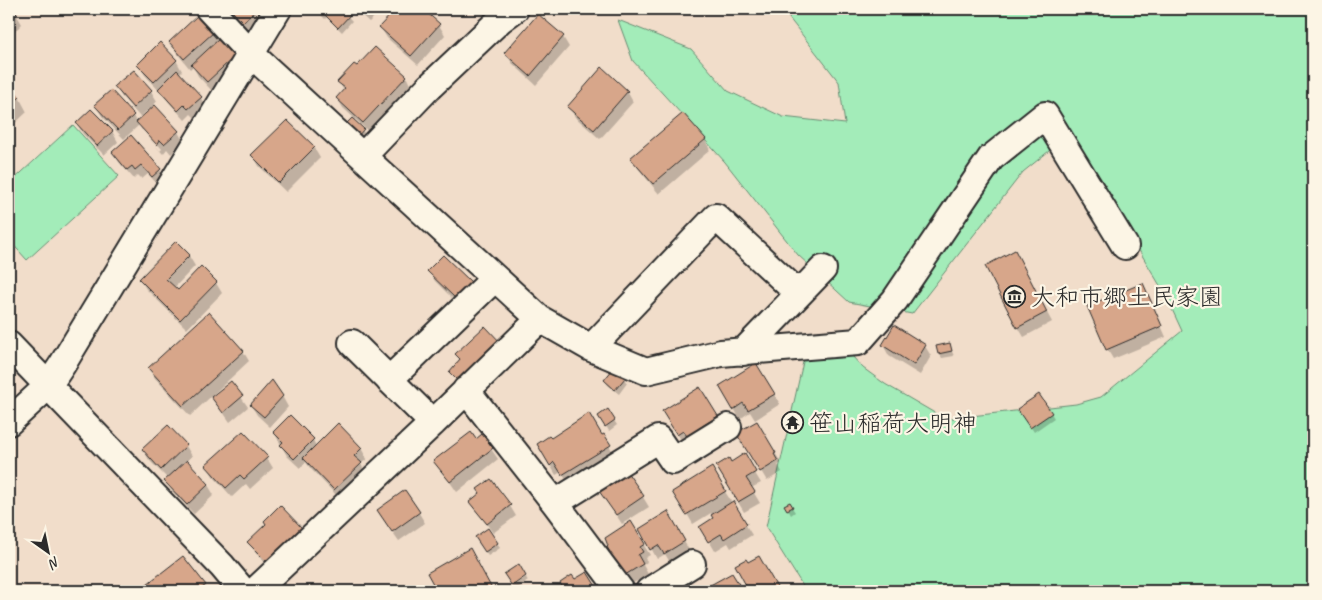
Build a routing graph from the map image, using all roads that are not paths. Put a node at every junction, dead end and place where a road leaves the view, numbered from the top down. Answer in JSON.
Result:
{"nodes":[{"id":1,"x":208,"y":9,"type":"edge"},
{"id":2,"x":278,"y":9,"type":"edge"},
{"id":3,"x":515,"y":9,"type":"edge"},
{"id":4,"x":251,"y":54,"type":"junction"},
{"id":5,"x":363,"y":156,"type":"junction"},
{"id":6,"x":1125,"y":246,"type":"dead end"},
{"id":7,"x":823,"y":269,"type":"dead end"},
{"id":8,"x":495,"y":278,"type":"junction"},
{"id":9,"x":799,"y":294,"type":"junction"},
{"id":10,"x":540,"y":319,"type":"junction"},
{"id":11,"x":352,"y":343,"type":"dead end"},
{"id":12,"x":9,"y":345,"type":"edge"},
{"id":13,"x":591,"y":348,"type":"junction"},
{"id":14,"x":742,"y":352,"type":"junction"},
{"id":15,"x":389,"y":380,"type":"junction"},
{"id":16,"x":48,"y":386,"type":"junction"},
{"id":17,"x":466,"y":390,"type":"junction"},
{"id":18,"x":9,"y":422,"type":"edge"},
{"id":19,"x":433,"y":423,"type":"junction"},
{"id":20,"x":728,"y":427,"type":"dead end"},
{"id":21,"x":555,"y":503,"type":"junction"},
{"id":22,"x":692,"y":564,"type":"dead end"},
{"id":23,"x":243,"y":591,"type":"edge"},
{"id":24,"x":255,"y":591,"type":"edge"},
{"id":25,"x":621,"y":591,"type":"edge"},
{"id":26,"x":649,"y":591,"type":"edge"}],
"edges":[{"from":1,"to":4,"type":"street"},
{"from":2,"to":4,"type":"street"},
{"from":3,"to":5,"type":"street"},
{"from":4,"to":5,"type":"street"},
{"from":4,"to":16,"type":"street"},
{"from":5,"to":8,"type":"street"},
{"from":6,"to":14,"type":"street"},
{"from":7,"to":9,"type":"street"},
{"from":8,"to":10,"type":"street"},
{"from":8,"to":15,"type":"street"},
{"from":9,"to":13,"type":"street"},
{"from":9,"to":14,"type":"street"},
{"from":10,"to":13,"type":"street"},
{"from":10,"to":17,"type":"street"},
{"from":11,"to":15,"type":"street"},
{"from":12,"to":16,"type":"street"},
{"from":13,"to":14,"type":"street"},
{"from":15,"to":19,"type":"street"},
{"from":16,"to":18,"type":"street"},
{"from":16,"to":23,"type":"street"},
{"from":17,"to":19,"type":"street"},
{"from":17,"to":21,"type":"street"},
{"from":19,"to":24,"type":"street"},
{"from":20,"to":21,"type":"street"},
{"from":21,"to":25,"type":"street"},
{"from":22,"to":26,"type":"street"}]}
